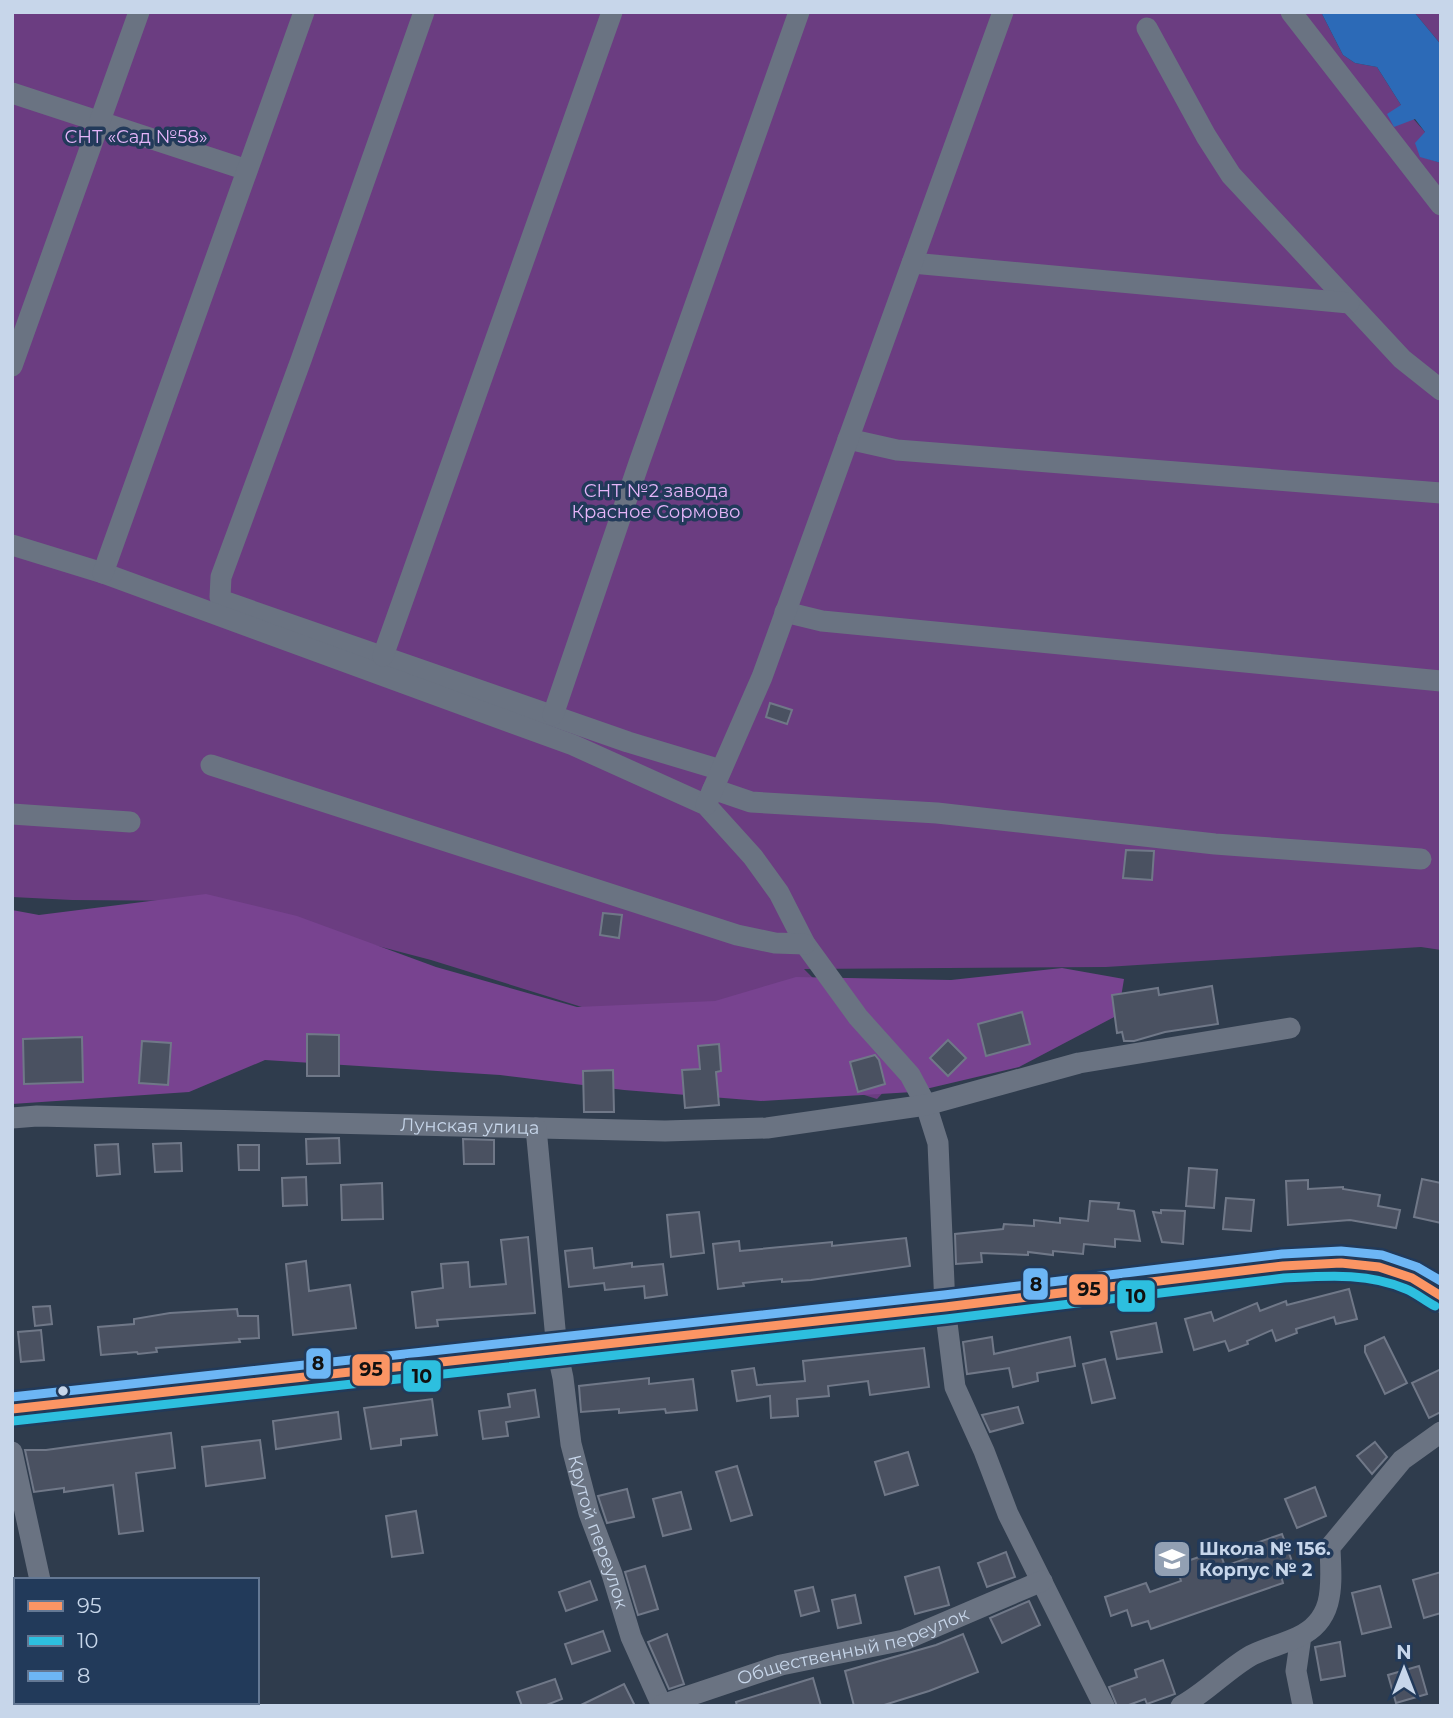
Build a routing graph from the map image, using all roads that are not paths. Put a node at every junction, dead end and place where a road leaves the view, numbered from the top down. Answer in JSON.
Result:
{"nodes":[{"id":1,"x":139,"y":12,"type":"edge"},
{"id":2,"x":304,"y":12,"type":"edge"},
{"id":3,"x":424,"y":12,"type":"edge"},
{"id":4,"x":612,"y":12,"type":"edge"},
{"id":5,"x":799,"y":12,"type":"edge"},
{"id":6,"x":1003,"y":12,"type":"edge"},
{"id":7,"x":1291,"y":12,"type":"edge"},
{"id":8,"x":1147,"y":28,"type":"dead end"},
{"id":9,"x":12,"y":93,"type":"edge"},
{"id":10,"x":101,"y":122,"type":"junction"},
{"id":11,"x":247,"y":170,"type":"junction"},
{"id":12,"x":1441,"y":205,"type":"edge"},
{"id":13,"x":912,"y":263,"type":"junction"},
{"id":14,"x":1349,"y":303,"type":"junction"},
{"id":15,"x":12,"y":366,"type":"edge"},
{"id":16,"x":1441,"y":390,"type":"edge"},
{"id":17,"x":848,"y":439,"type":"junction"},
{"id":18,"x":1441,"y":493,"type":"edge"},
{"id":19,"x":12,"y":545,"type":"edge"},
{"id":20,"x":103,"y":573,"type":"junction"},
{"id":21,"x":785,"y":612,"type":"junction"},
{"id":22,"x":383,"y":656,"type":"junction"},
{"id":23,"x":1441,"y":681,"type":"edge"},
{"id":24,"x":553,"y":715,"type":"junction"},
{"id":25,"x":211,"y":765,"type":"dead end"},
{"id":26,"x":713,"y":788,"type":"junction"},
{"id":27,"x":12,"y":814,"type":"edge"},
{"id":28,"x":130,"y":822,"type":"dead end"},
{"id":29,"x":1422,"y":859,"type":"dead end"},
{"id":30,"x":805,"y":944,"type":"junction"},
{"id":31,"x":1290,"y":1028,"type":"dead end"},
{"id":32,"x":926,"y":1105,"type":"junction"},
{"id":33,"x":12,"y":1118,"type":"edge"},
{"id":34,"x":536,"y":1128,"type":"junction"},
{"id":35,"x":1441,"y":1296,"type":"edge"},
{"id":36,"x":945,"y":1307,"type":"junction"},
{"id":37,"x":556,"y":1350,"type":"junction"},
{"id":38,"x":12,"y":1409,"type":"edge"},
{"id":39,"x":1441,"y":1432,"type":"edge"},
{"id":40,"x":12,"y":1452,"type":"edge"},
{"id":41,"x":40,"y":1578,"type":"edge"},
{"id":42,"x":1042,"y":1581,"type":"junction"},
{"id":43,"x":1301,"y":1636,"type":"junction"},
{"id":44,"x":662,"y":1705,"type":"edge"},
{"id":45,"x":1104,"y":1706,"type":"edge"},
{"id":46,"x":1181,"y":1706,"type":"edge"},
{"id":47,"x":1303,"y":1706,"type":"edge"}],
"edges":[{"from":1,"to":10,"type":"street"},
{"from":2,"to":11,"type":"street"},
{"from":3,"to":22,"type":"street"},
{"from":4,"to":22,"type":"street"},
{"from":5,"to":24,"type":"street"},
{"from":6,"to":13,"type":"street"},
{"from":7,"to":12,"type":"street"},
{"from":8,"to":14,"type":"street"},
{"from":9,"to":10,"type":"street"},
{"from":10,"to":11,"type":"street"},
{"from":10,"to":15,"type":"street"},
{"from":11,"to":20,"type":"street"},
{"from":13,"to":14,"type":"street"},
{"from":13,"to":17,"type":"street"},
{"from":14,"to":16,"type":"street"},
{"from":17,"to":18,"type":"street"},
{"from":17,"to":21,"type":"street"},
{"from":19,"to":20,"type":"street"},
{"from":20,"to":26,"type":"street"},
{"from":21,"to":23,"type":"street"},
{"from":21,"to":26,"type":"street"},
{"from":22,"to":24,"type":"street"},
{"from":24,"to":26,"type":"street"},
{"from":25,"to":30,"type":"street"},
{"from":26,"to":29,"type":"street"},
{"from":26,"to":30,"type":"street"},
{"from":27,"to":28,"type":"street"},
{"from":30,"to":32,"type":"street"},
{"from":31,"to":32,"type":"street","name":"Лунская улица"},
{"from":32,"to":34,"type":"street","name":"Лунская улица"},
{"from":32,"to":36,"type":"street"},
{"from":33,"to":34,"type":"street","name":"Лунская улица"},
{"from":34,"to":37,"type":"street","name":"Крутой переулок"},
{"from":35,"to":36,"type":"main road"},
{"from":36,"to":37,"type":"main road"},
{"from":36,"to":42,"type":"street"},
{"from":37,"to":38,"type":"main road"},
{"from":37,"to":44,"type":"street","name":"Крутой переулок"},
{"from":39,"to":43,"type":"street"},
{"from":40,"to":41,"type":"street"},
{"from":42,"to":44,"type":"street","name":"Общественный переулок"},
{"from":42,"to":45,"type":"street"},
{"from":43,"to":46,"type":"street"},
{"from":43,"to":47,"type":"street"}]}
